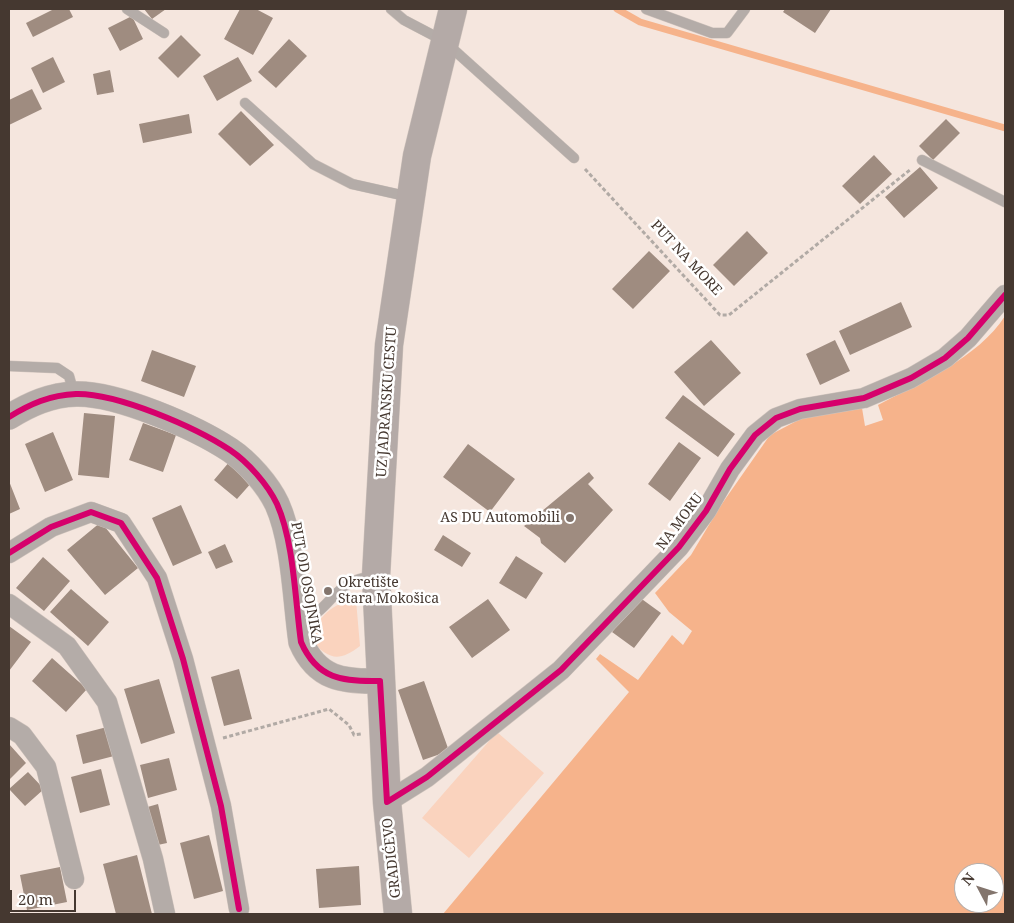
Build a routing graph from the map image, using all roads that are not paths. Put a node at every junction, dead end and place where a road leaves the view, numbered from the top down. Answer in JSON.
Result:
{"nodes":[{"id":1,"x":127,"y":9,"type":"edge"},
{"id":2,"x":391,"y":9,"type":"edge"},
{"id":3,"x":452,"y":9,"type":"edge"},
{"id":4,"x":646,"y":9,"type":"edge"},
{"id":5,"x":745,"y":9,"type":"edge"},
{"id":6,"x":164,"y":32,"type":"dead end"},
{"id":7,"x":444,"y":41,"type":"junction"},
{"id":8,"x":245,"y":103,"type":"dead end"},
{"id":9,"x":574,"y":158,"type":"road end"},
{"id":10,"x":922,"y":160,"type":"road end"},
{"id":11,"x":411,"y":197,"type":"junction"},
{"id":12,"x":1005,"y":202,"type":"edge"},
{"id":13,"x":1005,"y":295,"type":"edge"},
{"id":14,"x":9,"y":366,"type":"edge"},
{"id":15,"x":74,"y":394,"type":"junction"},
{"id":16,"x":9,"y":417,"type":"edge"},
{"id":17,"x":9,"y":552,"type":"edge"},
{"id":18,"x":376,"y":576,"type":"junction"},
{"id":19,"x":9,"y":604,"type":"edge"},
{"id":20,"x":298,"y":622,"type":"junction"},
{"id":21,"x":380,"y":681,"type":"junction"},
{"id":22,"x":9,"y":726,"type":"edge"},
{"id":23,"x":387,"y":802,"type":"junction"},
{"id":24,"x":74,"y":879,"type":"dead end"},
{"id":25,"x":239,"y":909,"type":"dead end"},
{"id":26,"x":165,"y":914,"type":"edge"},
{"id":27,"x":398,"y":914,"type":"edge"}],
"edges":[{"from":1,"to":6,"type":"lane"},
{"from":2,"to":7,"type":"lane"},
{"from":3,"to":7,"type":"main road","name":"UZ JADRANSKU CESTU"},
{"from":4,"to":5,"type":"lane"},
{"from":7,"to":9,"type":"lane"},
{"from":7,"to":11,"type":"main road","name":"UZ JADRANSKU CESTU"},
{"from":8,"to":11,"type":"lane"},
{"from":10,"to":12,"type":"lane"},
{"from":11,"to":18,"type":"main road","name":"UZ JADRANSKU CESTU"},
{"from":13,"to":23,"type":"street","name":"NA MORU"},
{"from":14,"to":15,"type":"lane"},
{"from":15,"to":16,"type":"street","name":"PUT OD OSOJNIKA"},
{"from":15,"to":20,"type":"street","name":"PUT OD OSOJNIKA"},
{"from":17,"to":25,"type":"street"},
{"from":18,"to":20,"type":"lane"},
{"from":18,"to":21,"type":"main road","name":"UZ JADRANSKU CESTU"},
{"from":19,"to":26,"type":"street"},
{"from":20,"to":21,"type":"street","name":"PUT OD OSOJNIKA"},
{"from":21,"to":23,"type":"main road","name":"UZ JADRANSKU CESTU"},
{"from":22,"to":24,"type":"street"},
{"from":23,"to":27,"type":"main road","name":"GRADIĆEVO"}]}
